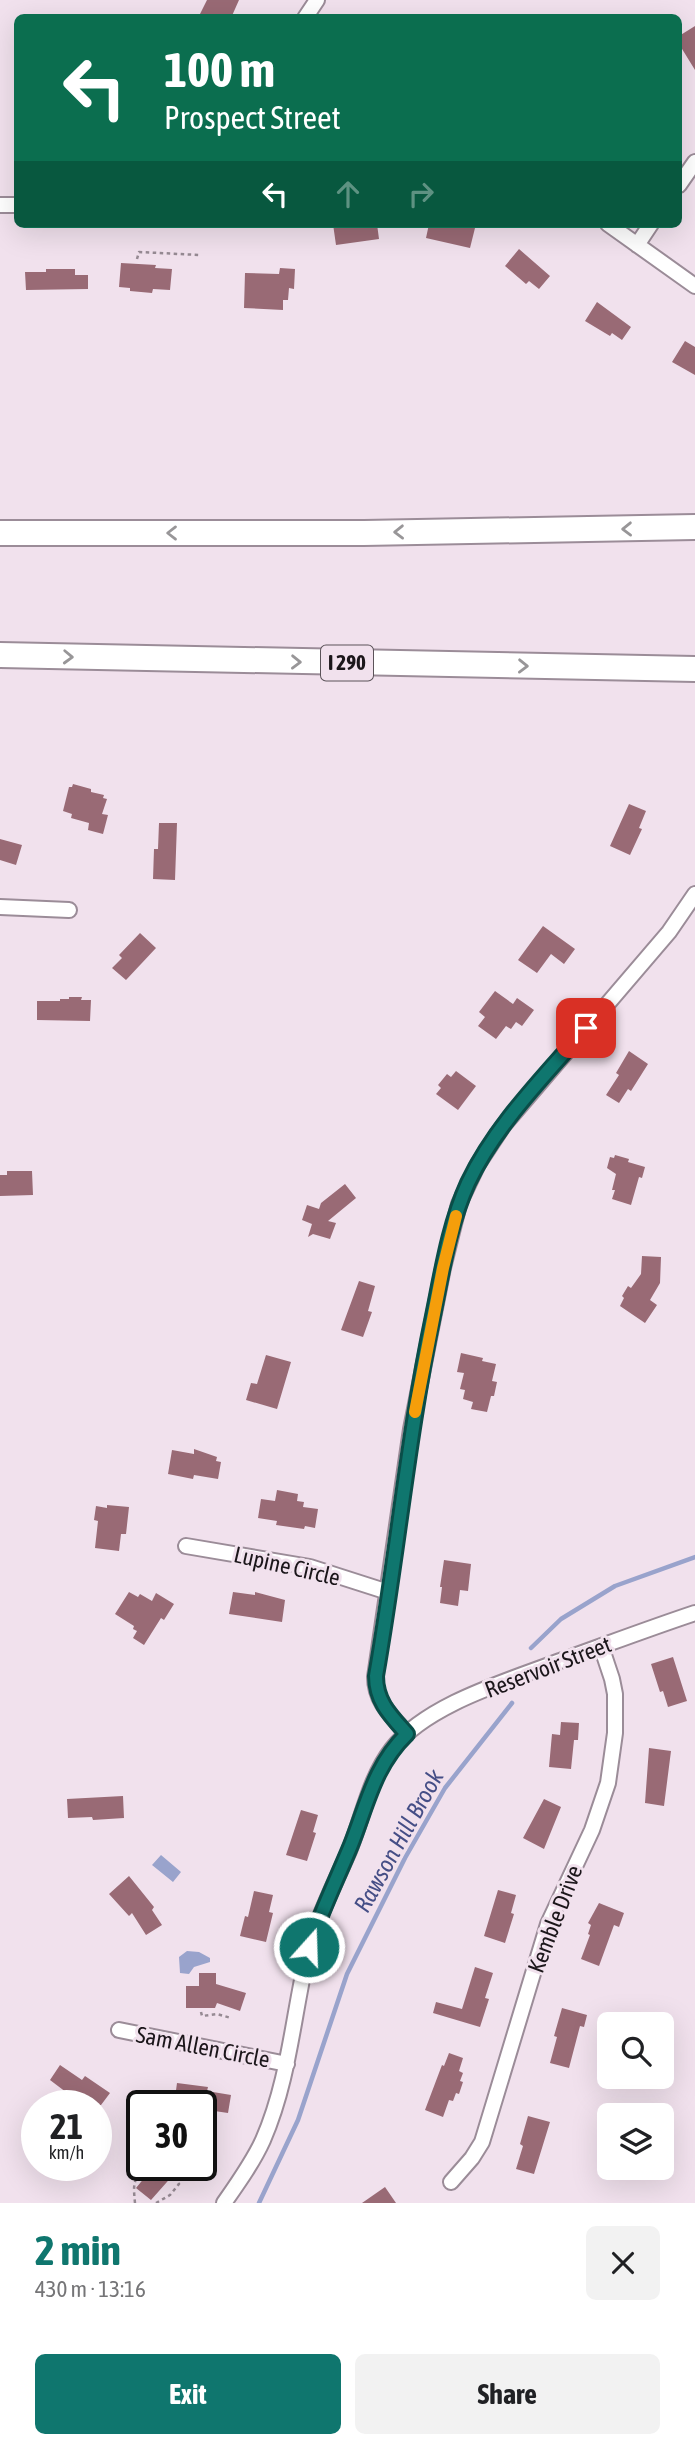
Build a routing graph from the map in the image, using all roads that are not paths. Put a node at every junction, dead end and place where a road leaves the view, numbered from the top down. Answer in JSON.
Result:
{"nodes":[{"id":1,"x":695,"y":162,"type":"edge"},
{"id":2,"x":682,"y":181,"type":"edge"},
{"id":3,"x":613,"y":228,"type":"edge"},
{"id":4,"x":648,"y":228,"type":"edge"},
{"id":5,"x":636,"y":245,"type":"junction"},
{"id":6,"x":695,"y":286,"type":"edge"},
{"id":7,"x":695,"y":527,"type":"edge"},
{"id":8,"x":0,"y":533,"type":"edge"},
{"id":9,"x":0,"y":655,"type":"edge"},
{"id":10,"x":695,"y":669,"type":"edge"},
{"id":11,"x":695,"y":894,"type":"edge"},
{"id":12,"x":0,"y":907,"type":"edge"},
{"id":13,"x":69,"y":910,"type":"dead end"},
{"id":14,"x":186,"y":1546,"type":"dead end"},
{"id":15,"x":388,"y":1592,"type":"junction"},
{"id":16,"x":695,"y":1613,"type":"edge"},
{"id":17,"x":601,"y":1646,"type":"junction"},
{"id":18,"x":407,"y":1734,"type":"junction"},
{"id":19,"x":119,"y":2030,"type":"dead end"},
{"id":20,"x":287,"y":2064,"type":"junction"},
{"id":21,"x":451,"y":2182,"type":"dead end"},
{"id":22,"x":224,"y":2203,"type":"edge"}],
"edges":[{"from":1,"to":2,"type":"street"},
{"from":3,"to":5,"type":"street"},
{"from":4,"to":5,"type":"street"},
{"from":5,"to":6,"type":"street"},
{"from":7,"to":8,"type":"highway","one_way":true},
{"from":9,"to":10,"type":"highway","number":"I 290","one_way":true},
{"from":11,"to":15,"type":"street"},
{"from":12,"to":13,"type":"street"},
{"from":14,"to":15,"type":"street","name":"Lupine Circle"},
{"from":15,"to":18,"type":"street"},
{"from":16,"to":17,"type":"street","name":"Reservoir Street"},
{"from":17,"to":18,"type":"street","name":"Reservoir Street"},
{"from":17,"to":21,"type":"street","name":"Kemble Drive"},
{"from":18,"to":20,"type":"street","name":"Reservoir Street"},
{"from":19,"to":20,"type":"street","name":"Sam Allen Circle"},
{"from":20,"to":22,"type":"street","name":"Reservoir Street"}]}
